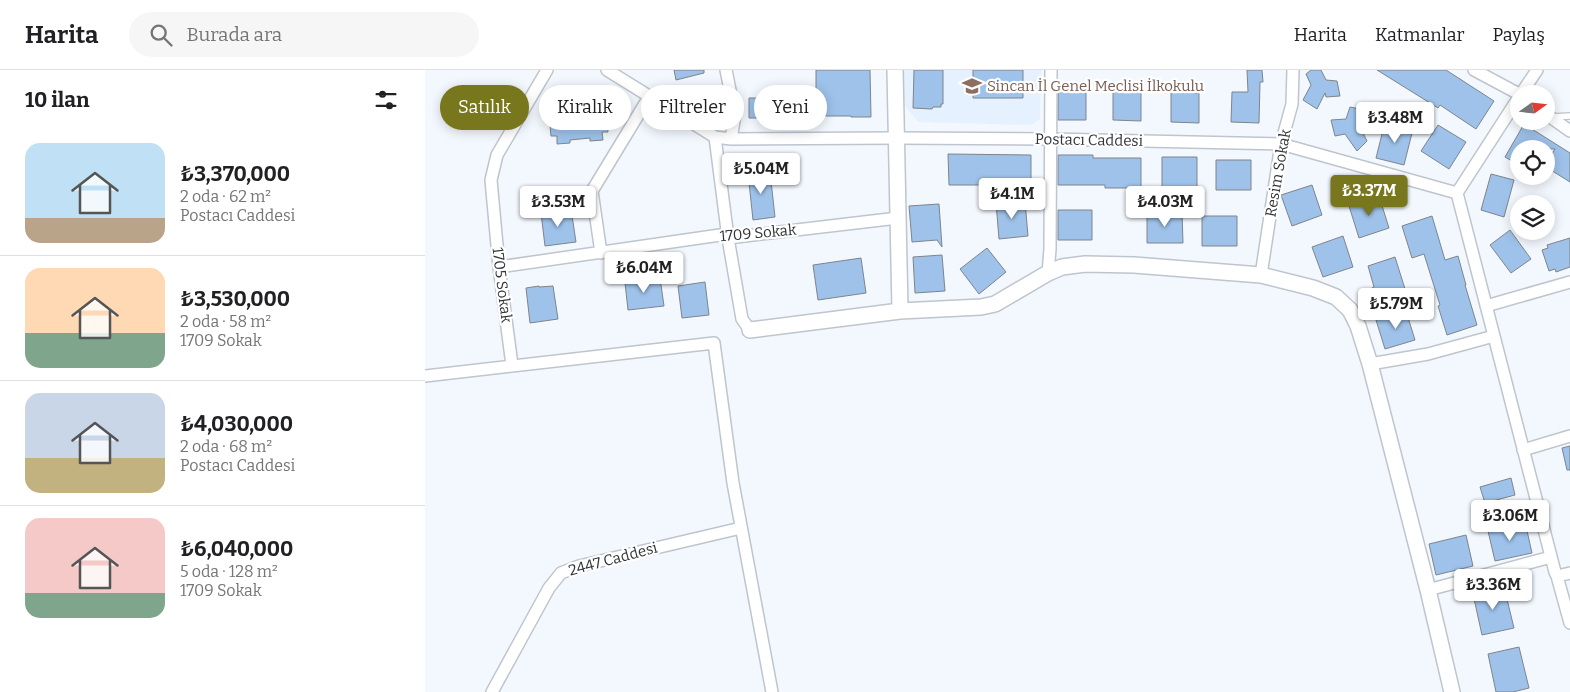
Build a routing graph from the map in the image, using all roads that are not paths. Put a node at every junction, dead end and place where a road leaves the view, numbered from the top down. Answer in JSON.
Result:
{"nodes":[{"id":1,"x":547,"y":70,"type":"edge"},
{"id":2,"x":607,"y":70,"type":"edge"},
{"id":3,"x":725,"y":70,"type":"edge"},
{"id":4,"x":895,"y":70,"type":"edge"},
{"id":5,"x":1051,"y":70,"type":"edge"},
{"id":6,"x":1293,"y":70,"type":"edge"},
{"id":7,"x":1474,"y":70,"type":"edge"},
{"id":8,"x":1537,"y":70,"type":"edge"},
{"id":9,"x":1526,"y":85,"type":"edge"},
{"id":10,"x":1510,"y":90,"type":"edge"},
{"id":11,"x":641,"y":92,"type":"edge"},
{"id":12,"x":1510,"y":109,"type":"edge"},
{"id":13,"x":641,"y":110,"type":"edge"},
{"id":14,"x":1555,"y":116,"type":"edge"},
{"id":15,"x":1570,"y":116,"type":"edge"},
{"id":16,"x":1555,"y":120,"type":"edge"},
{"id":17,"x":703,"y":130,"type":"edge"},
{"id":18,"x":1570,"y":131,"type":"edge"},
{"id":19,"x":715,"y":137,"type":"junction"},
{"id":20,"x":897,"y":138,"type":"junction"},
{"id":21,"x":731,"y":139,"type":"junction"},
{"id":22,"x":1050,"y":139,"type":"junction"},
{"id":23,"x":1281,"y":144,"type":"junction"},
{"id":24,"x":1457,"y":193,"type":"junction"},
{"id":25,"x":898,"y":218,"type":"junction"},
{"id":26,"x":728,"y":238,"type":"junction"},
{"id":27,"x":601,"y":253,"type":"junction"},
{"id":28,"x":499,"y":267,"type":"junction"},
{"id":29,"x":1048,"y":273,"type":"junction"},
{"id":30,"x":1261,"y":275,"type":"junction"},
{"id":31,"x":1570,"y":282,"type":"edge"},
{"id":32,"x":1486,"y":306,"type":"junction"},
{"id":33,"x":900,"y":311,"type":"junction"},
{"id":34,"x":750,"y":330,"type":"joint"},
{"id":35,"x":1494,"y":336,"type":"junction"},
{"id":36,"x":1370,"y":364,"type":"junction"},
{"id":37,"x":512,"y":365,"type":"junction"},
{"id":38,"x":425,"y":376,"type":"edge"},
{"id":39,"x":1570,"y":436,"type":"edge"},
{"id":40,"x":1523,"y":450,"type":"junction"},
{"id":41,"x":741,"y":528,"type":"junction"},
{"id":42,"x":1551,"y":557,"type":"junction"},
{"id":43,"x":1570,"y":573,"type":"edge"},
{"id":44,"x":1557,"y":576,"type":"junction"},
{"id":45,"x":1428,"y":590,"type":"junction"},
{"id":46,"x":1570,"y":623,"type":"edge"},
{"id":47,"x":492,"y":692,"type":"edge"},
{"id":48,"x":772,"y":692,"type":"edge"},
{"id":49,"x":1452,"y":692,"type":"edge"}],
"edges":[{"from":1,"to":28,"type":"street","name":"1705 Sokak"},
{"from":2,"to":11,"type":"street"},
{"from":3,"to":21,"type":"street"},
{"from":4,"to":20,"type":"street"},
{"from":5,"to":22,"type":"street"},
{"from":6,"to":23,"type":"street","name":"Resim Sokak"},
{"from":7,"to":10,"type":"street"},
{"from":8,"to":9,"type":"street"},
{"from":12,"to":24,"type":"street"},
{"from":13,"to":27,"type":"street"},
{"from":14,"to":15,"type":"lane"},
{"from":16,"to":18,"type":"street"},
{"from":17,"to":19,"type":"street"},
{"from":19,"to":21,"type":"street","name":"Postacı Caddesi"},
{"from":19,"to":26,"type":"street"},
{"from":20,"to":21,"type":"street","name":"Postacı Caddesi"},
{"from":20,"to":22,"type":"street","name":"Postacı Caddesi"},
{"from":20,"to":25,"type":"street"},
{"from":22,"to":23,"type":"street","name":"Postacı Caddesi"},
{"from":22,"to":29,"type":"street"},
{"from":23,"to":24,"type":"street","name":"Postacı Caddesi"},
{"from":23,"to":30,"type":"street","name":"Resim Sokak"},
{"from":24,"to":32,"type":"street"},
{"from":25,"to":26,"type":"street","name":"1709 Sokak"},
{"from":25,"to":33,"type":"street"},
{"from":26,"to":27,"type":"street","name":"1709 Sokak"},
{"from":26,"to":34,"type":"street"},
{"from":27,"to":28,"type":"street","name":"1709 Sokak"},
{"from":28,"to":37,"type":"street","name":"1705 Sokak"},
{"from":29,"to":30,"type":"street"},
{"from":29,"to":33,"type":"street"},
{"from":30,"to":36,"type":"street"},
{"from":31,"to":32,"type":"street"},
{"from":32,"to":35,"type":"street"},
{"from":33,"to":34,"type":"street"},
{"from":35,"to":36,"type":"street"},
{"from":35,"to":40,"type":"street"},
{"from":36,"to":45,"type":"street"},
{"from":37,"to":38,"type":"street"},
{"from":37,"to":41,"type":"street"},
{"from":39,"to":40,"type":"street"},
{"from":40,"to":42,"type":"street"},
{"from":41,"to":47,"type":"street","name":"2447 Caddesi"},
{"from":41,"to":48,"type":"street"},
{"from":42,"to":44,"type":"street"},
{"from":42,"to":45,"type":"street"},
{"from":43,"to":44,"type":"street"},
{"from":44,"to":46,"type":"street"},
{"from":45,"to":49,"type":"street"}]}
